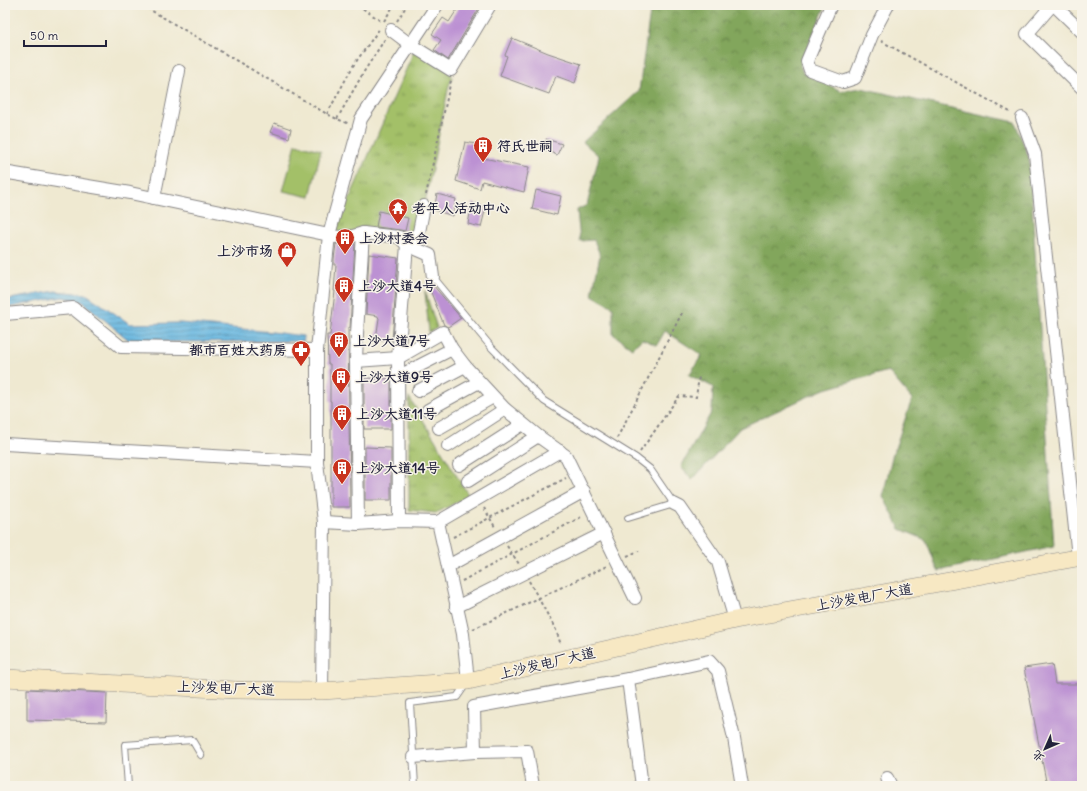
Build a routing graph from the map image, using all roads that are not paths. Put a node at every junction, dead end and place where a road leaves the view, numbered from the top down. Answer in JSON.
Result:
{"nodes":[{"id":1,"x":437,"y":5,"type":"edge"},
{"id":2,"x":490,"y":5,"type":"edge"},
{"id":3,"x":831,"y":5,"type":"edge"},
{"id":4,"x":888,"y":5,"type":"edge"},
{"id":5,"x":1053,"y":5,"type":"edge"},
{"id":6,"x":387,"y":26,"type":"road end"},
{"id":7,"x":1082,"y":32,"type":"edge"},
{"id":8,"x":410,"y":45,"type":"junction"},
{"id":9,"x":179,"y":71,"type":"dead end"},
{"id":10,"x":1082,"y":88,"type":"edge"},
{"id":11,"x":1022,"y":118,"type":"road end"},
{"id":12,"x":5,"y":175,"type":"edge"},
{"id":13,"x":154,"y":198,"type":"junction"},
{"id":14,"x":424,"y":206,"type":"road end"},
{"id":15,"x":364,"y":233,"type":"junction"},
{"id":16,"x":329,"y":235,"type":"junction"},
{"id":17,"x":407,"y":244,"type":"junction"},
{"id":18,"x":433,"y":277,"type":"joint"},
{"id":19,"x":5,"y":314,"type":"edge"},
{"id":20,"x":317,"y":350,"type":"junction"},
{"id":21,"x":452,"y":350,"type":"junction"},
{"id":22,"x":398,"y":358,"type":"junction"},
{"id":23,"x":356,"y":361,"type":"junction"},
{"id":24,"x":465,"y":366,"type":"junction"},
{"id":25,"x":407,"y":372,"type":"dead end"},
{"id":26,"x":479,"y":382,"type":"junction"},
{"id":27,"x":418,"y":391,"type":"dead end"},
{"id":28,"x":493,"y":397,"type":"junction"},
{"id":29,"x":505,"y":409,"type":"junction"},
{"id":30,"x":428,"y":410,"type":"dead end"},
{"id":31,"x":523,"y":424,"type":"junction"},
{"id":32,"x":438,"y":428,"type":"dead end"},
{"id":33,"x":538,"y":436,"type":"junction"},
{"id":34,"x":5,"y":444,"type":"edge"},
{"id":35,"x":448,"y":446,"type":"dead end"},
{"id":36,"x":560,"y":450,"type":"junction"},
{"id":37,"x":318,"y":462,"type":"junction"},
{"id":38,"x":459,"y":465,"type":"dead end"},
{"id":39,"x":468,"y":481,"type":"dead end"},
{"id":40,"x":584,"y":491,"type":"junction"},
{"id":41,"x":674,"y":504,"type":"junction"},
{"id":42,"x":628,"y":518,"type":"dead end"},
{"id":43,"x":398,"y":521,"type":"junction"},
{"id":44,"x":324,"y":522,"type":"junction"},
{"id":45,"x":438,"y":522,"type":"junction"},
{"id":46,"x":358,"y":524,"type":"junction"},
{"id":47,"x":604,"y":533,"type":"junction"},
{"id":48,"x":1080,"y":557,"type":"edge"},
{"id":49,"x":448,"y":566,"type":"junction"},
{"id":50,"x":635,"y":598,"type":"dead end"},
{"id":51,"x":456,"y":606,"type":"junction"},
{"id":52,"x":735,"y":620,"type":"junction"},
{"id":53,"x":5,"y":678,"type":"edge"},
{"id":54,"x":628,"y":679,"type":"junction"},
{"id":55,"x":468,"y":681,"type":"junction"},
{"id":56,"x":322,"y":691,"type":"junction"},
{"id":57,"x":475,"y":752,"type":"junction"},
{"id":58,"x":201,"y":755,"type":"dead end"},
{"id":59,"x":413,"y":757,"type":"junction"},
{"id":60,"x":128,"y":786,"type":"edge"},
{"id":61,"x":414,"y":786,"type":"edge"},
{"id":62,"x":533,"y":786,"type":"edge"},
{"id":63,"x":642,"y":786,"type":"edge"},
{"id":64,"x":742,"y":786,"type":"edge"}],
"edges":[{"from":1,"to":8,"type":"street"},
{"from":2,"to":8,"type":"street"},
{"from":3,"to":4,"type":"street"},
{"from":5,"to":7,"type":"street"},
{"from":5,"to":10,"type":"street"},
{"from":6,"to":8,"type":"street"},
{"from":8,"to":16,"type":"street"},
{"from":9,"to":13,"type":"street"},
{"from":11,"to":48,"type":"street"},
{"from":12,"to":13,"type":"street"},
{"from":13,"to":16,"type":"street"},
{"from":14,"to":17,"type":"street"},
{"from":15,"to":16,"type":"street"},
{"from":15,"to":17,"type":"street"},
{"from":15,"to":23,"type":"street"},
{"from":16,"to":20,"type":"street"},
{"from":17,"to":18,"type":"street"},
{"from":17,"to":22,"type":"street"},
{"from":18,"to":41,"type":"lane"},
{"from":19,"to":20,"type":"street"},
{"from":20,"to":37,"type":"street"},
{"from":21,"to":22,"type":"street"},
{"from":21,"to":24,"type":"street"},
{"from":21,"to":25,"type":"street"},
{"from":22,"to":23,"type":"street"},
{"from":22,"to":43,"type":"street"},
{"from":23,"to":46,"type":"street"},
{"from":24,"to":26,"type":"street"},
{"from":24,"to":27,"type":"street"},
{"from":26,"to":28,"type":"street"},
{"from":26,"to":30,"type":"street"},
{"from":28,"to":29,"type":"street"},
{"from":28,"to":32,"type":"street"},
{"from":29,"to":31,"type":"street"},
{"from":29,"to":35,"type":"street"},
{"from":31,"to":33,"type":"street"},
{"from":31,"to":38,"type":"street"},
{"from":33,"to":36,"type":"street"},
{"from":33,"to":39,"type":"street"},
{"from":34,"to":37,"type":"street"},
{"from":36,"to":40,"type":"street"},
{"from":36,"to":45,"type":"street"},
{"from":37,"to":44,"type":"street"},
{"from":40,"to":47,"type":"street"},
{"from":40,"to":49,"type":"street"},
{"from":41,"to":42,"type":"lane"},
{"from":41,"to":52,"type":"street"},
{"from":43,"to":45,"type":"street"},
{"from":43,"to":46,"type":"street"},
{"from":44,"to":46,"type":"street"},
{"from":44,"to":56,"type":"street"},
{"from":45,"to":49,"type":"street"},
{"from":47,"to":50,"type":"street"},
{"from":47,"to":51,"type":"street"},
{"from":48,"to":52,"type":"main road","name":"上沙发电厂大道"},
{"from":49,"to":51,"type":"street"},
{"from":51,"to":55,"type":"street"},
{"from":52,"to":55,"type":"main road","name":"上沙发电厂大道"},
{"from":53,"to":56,"type":"main road","name":"上沙发电厂大道"},
{"from":54,"to":57,"type":"street"},
{"from":54,"to":63,"type":"street"},
{"from":54,"to":64,"type":"street"},
{"from":55,"to":56,"type":"main road","name":"上沙发电厂大道"},
{"from":55,"to":59,"type":"lane"},
{"from":57,"to":59,"type":"street"},
{"from":57,"to":62,"type":"street"},
{"from":58,"to":60,"type":"lane"},
{"from":59,"to":61,"type":"lane"}]}
